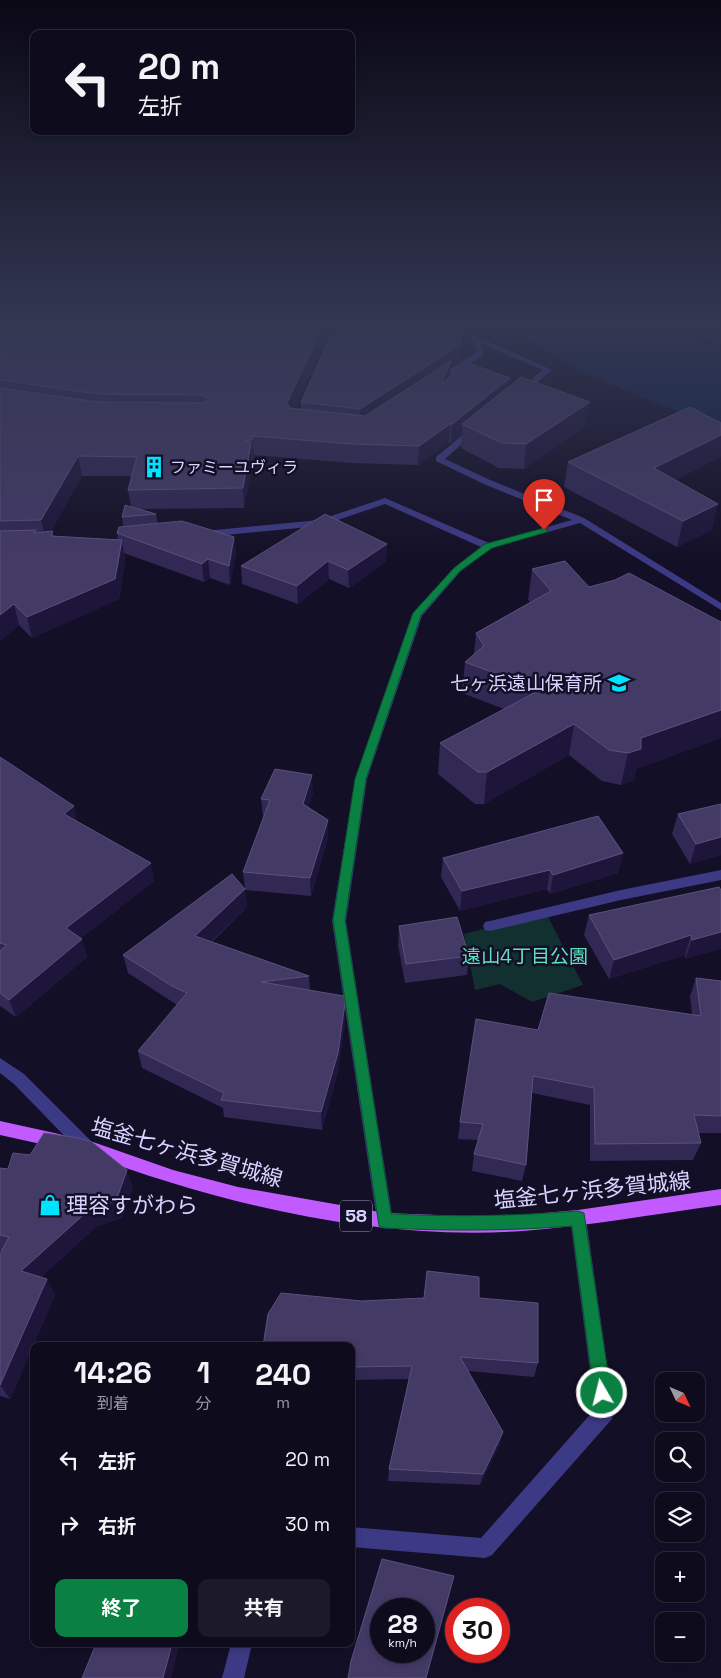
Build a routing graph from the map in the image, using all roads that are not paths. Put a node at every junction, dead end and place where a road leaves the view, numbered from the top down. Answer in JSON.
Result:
{"nodes":[{"id":1,"x":482,"y":423,"type":"edge"},
{"id":2,"x":581,"y":520,"type":"junction"},
{"id":3,"x":198,"y":534,"type":"edge"},
{"id":4,"x":488,"y":546,"type":"junction"},
{"id":5,"x":721,"y":607,"type":"edge"},
{"id":6,"x":721,"y":875,"type":"edge"},
{"id":7,"x":490,"y":926,"type":"dead end"},
{"id":8,"x":0,"y":1064,"type":"edge"},
{"id":9,"x":0,"y":1128,"type":"edge"},
{"id":10,"x":86,"y":1147,"type":"junction"},
{"id":11,"x":721,"y":1197,"type":"edge"},
{"id":12,"x":578,"y":1218,"type":"junction"},
{"id":13,"x":385,"y":1221,"type":"junction"},
{"id":14,"x":355,"y":1537,"type":"edge"},
{"id":15,"x":240,"y":1647,"type":"edge"},
{"id":16,"x":233,"y":1678,"type":"edge"}],
"edges":[{"from":1,"to":2,"type":"street"},
{"from":2,"to":4,"type":"street"},
{"from":2,"to":5,"type":"street"},
{"from":3,"to":4,"type":"street"},
{"from":4,"to":13,"type":"street"},
{"from":6,"to":7,"type":"street"},
{"from":8,"to":10,"type":"street"},
{"from":9,"to":10,"type":"main road","name":"塩釜七ヶ浜多賀城線","number":"58"},
{"from":10,"to":13,"type":"main road","name":"塩釜七ヶ浜多賀城線","number":"58"},
{"from":11,"to":12,"type":"main road","name":"塩釜七ヶ浜多賀城線","number":"58"},
{"from":12,"to":13,"type":"main road","name":"塩釜七ヶ浜多賀城線","number":"58"},
{"from":12,"to":14,"type":"street"},
{"from":15,"to":16,"type":"street"}]}
